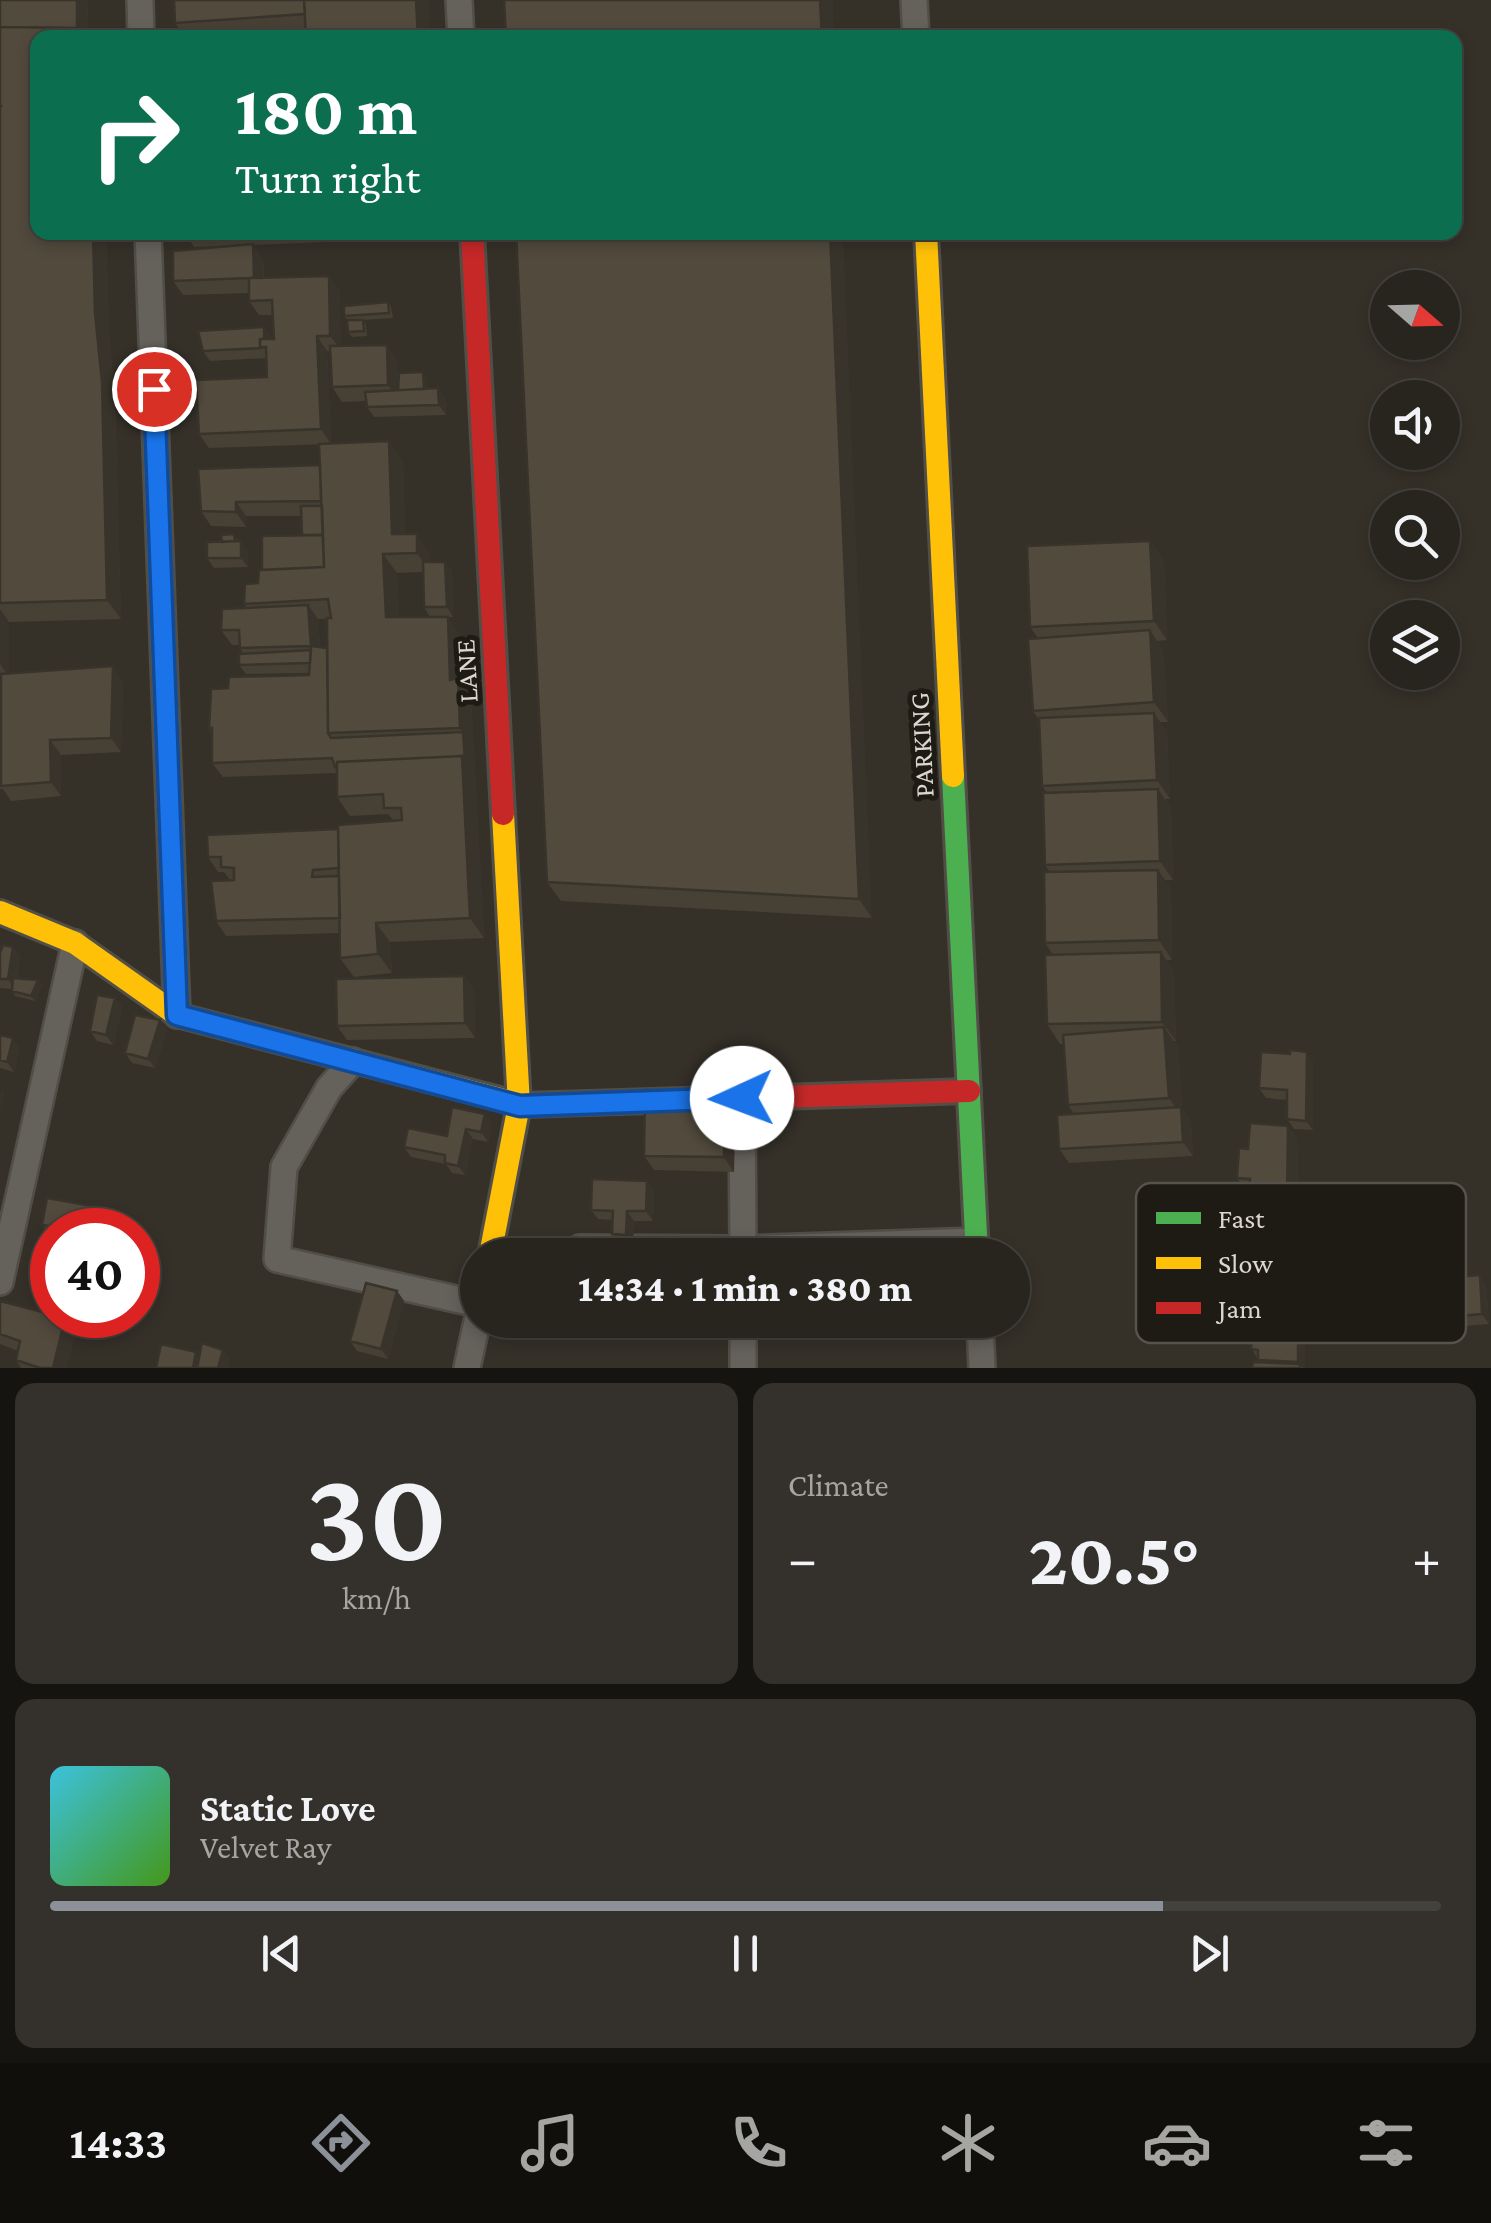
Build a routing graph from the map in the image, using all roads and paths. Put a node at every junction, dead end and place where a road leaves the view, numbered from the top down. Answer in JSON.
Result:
{"nodes":[{"id":1,"x":140,"y":0,"type":"edge"},
{"id":2,"x":459,"y":0,"type":"edge"},
{"id":3,"x":914,"y":0,"type":"edge"},
{"id":4,"x":141,"y":30,"type":"edge"},
{"id":5,"x":461,"y":30,"type":"edge"},
{"id":6,"x":916,"y":30,"type":"edge"},
{"id":7,"x":148,"y":240,"type":"edge"},
{"id":8,"x":472,"y":240,"type":"edge"},
{"id":9,"x":926,"y":240,"type":"edge"},
{"id":10,"x":0,"y":912,"type":"edge"},
{"id":11,"x":75,"y":943,"type":"junction"},
{"id":12,"x":177,"y":1015,"type":"junction"},
{"id":13,"x":353,"y":1061,"type":"junction"},
{"id":14,"x":969,"y":1092,"type":"junction"},
{"id":15,"x":742,"y":1098,"type":"junction"},
{"id":16,"x":520,"y":1106,"type":"junction"},
{"id":17,"x":493,"y":1238,"type":"edge"},
{"id":18,"x":742,"y":1238,"type":"edge"},
{"id":19,"x":976,"y":1238,"type":"edge"},
{"id":20,"x":5,"y":1241,"type":"edge"},
{"id":21,"x":0,"y":1282,"type":"edge"},
{"id":22,"x":460,"y":1300,"type":"edge"},
{"id":23,"x":473,"y":1338,"type":"edge"},
{"id":24,"x":743,"y":1338,"type":"edge"},
{"id":25,"x":981,"y":1338,"type":"edge"},
{"id":26,"x":467,"y":1368,"type":"edge"},
{"id":27,"x":743,"y":1368,"type":"edge"},
{"id":28,"x":982,"y":1368,"type":"edge"}],
"edges":[{"from":1,"to":4,"type":"street"},
{"from":2,"to":5,"type":"street"},
{"from":3,"to":6,"type":"street"},
{"from":7,"to":12,"type":"street"},
{"from":8,"to":16,"type":"street","name":"LANE"},
{"from":9,"to":14,"type":"street","name":"PARKING"},
{"from":10,"to":11,"type":"street"},
{"from":11,"to":12,"type":"street"},
{"from":11,"to":20,"type":"street"},
{"from":12,"to":13,"type":"street"},
{"from":13,"to":16,"type":"street"},
{"from":13,"to":22,"type":"street"},
{"from":14,"to":15,"type":"street"},
{"from":14,"to":19,"type":"street","name":"PARKING"},
{"from":15,"to":16,"type":"street"},
{"from":15,"to":18,"type":"street"},
{"from":16,"to":17,"type":"street","name":"LANE"},
{"from":20,"to":21,"type":"street"},
{"from":23,"to":26,"type":"street"},
{"from":24,"to":27,"type":"street"},
{"from":25,"to":28,"type":"street"}]}
